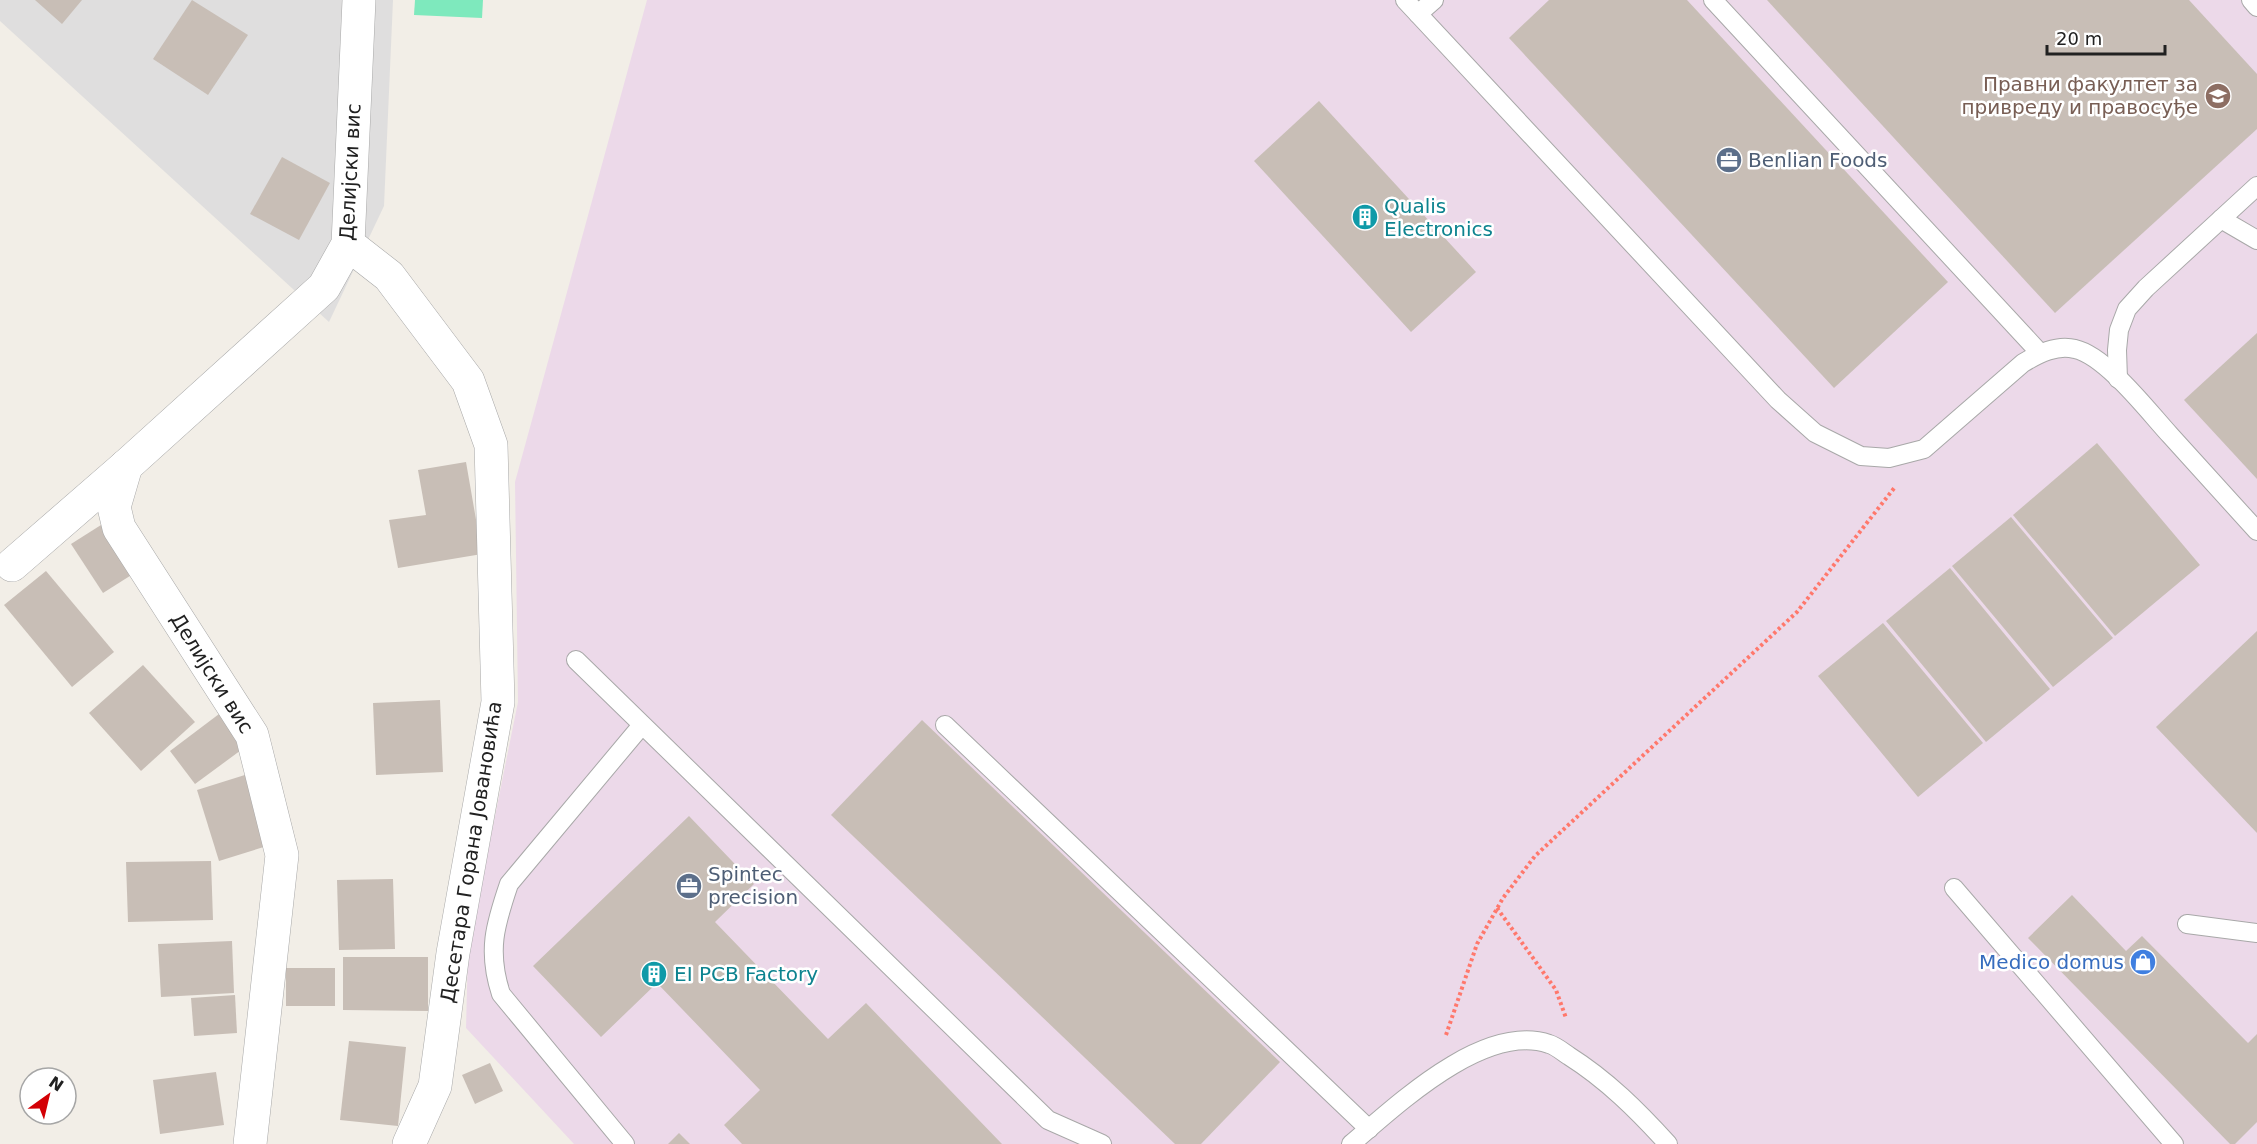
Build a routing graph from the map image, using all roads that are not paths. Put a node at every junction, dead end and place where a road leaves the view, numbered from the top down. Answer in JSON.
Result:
{"nodes":[{"id":1,"x":359,"y":0,"type":"edge"},
{"id":2,"x":1405,"y":0,"type":"edge"},
{"id":3,"x":1434,"y":0,"type":"edge"},
{"id":4,"x":1713,"y":0,"type":"edge"},
{"id":5,"x":2251,"y":0,"type":"edge"},
{"id":6,"x":2257,"y":7,"type":"edge"},
{"id":7,"x":1418,"y":14,"type":"junction"},
{"id":8,"x":2257,"y":186,"type":"edge"},
{"id":9,"x":2221,"y":219,"type":"junction"},
{"id":10,"x":2257,"y":240,"type":"edge"},
{"id":11,"x":348,"y":244,"type":"junction"},
{"id":12,"x":2040,"y":353,"type":"junction"},
{"id":13,"x":2118,"y":379,"type":"junction"},
{"id":14,"x":126,"y":466,"type":"junction"},
{"id":15,"x":2257,"y":531,"type":"edge"},
{"id":16,"x":12,"y":565,"type":"dead end"},
{"id":17,"x":576,"y":660,"type":"dead end"},
{"id":18,"x":642,"y":725,"type":"junction"},
{"id":19,"x":945,"y":725,"type":"dead end"},
{"id":20,"x":1954,"y":888,"type":"dead end"},
{"id":21,"x":2187,"y":924,"type":"dead end"},
{"id":22,"x":2257,"y":933,"type":"edge"},
{"id":23,"x":1369,"y":1129,"type":"junction"},
{"id":24,"x":250,"y":1144,"type":"edge"},
{"id":25,"x":409,"y":1144,"type":"edge"},
{"id":26,"x":625,"y":1144,"type":"edge"},
{"id":27,"x":1101,"y":1144,"type":"edge"},
{"id":28,"x":1351,"y":1144,"type":"edge"},
{"id":29,"x":1668,"y":1144,"type":"edge"},
{"id":30,"x":2174,"y":1144,"type":"edge"}],
"edges":[{"from":1,"to":11,"type":"street","name":"Делијски вис"},
{"from":2,"to":7,"type":"lane"},
{"from":3,"to":7,"type":"lane"},
{"from":4,"to":12,"type":"lane"},
{"from":5,"to":6,"type":"lane"},
{"from":7,"to":12,"type":"lane"},
{"from":8,"to":9,"type":"lane"},
{"from":9,"to":10,"type":"lane"},
{"from":9,"to":13,"type":"lane"},
{"from":11,"to":14,"type":"street","name":"Делијски вис"},
{"from":11,"to":25,"type":"street","name":"Десетара Горана Јовановића"},
{"from":12,"to":13,"type":"lane"},
{"from":13,"to":15,"type":"lane"},
{"from":14,"to":16,"type":"street","name":"Делијски вис"},
{"from":14,"to":24,"type":"street","name":"Делијски вис"},
{"from":17,"to":18,"type":"lane"},
{"from":18,"to":26,"type":"lane"},
{"from":18,"to":27,"type":"lane"},
{"from":19,"to":23,"type":"lane"},
{"from":20,"to":30,"type":"lane"},
{"from":21,"to":22,"type":"lane"},
{"from":23,"to":28,"type":"lane"},
{"from":23,"to":29,"type":"lane"}]}
